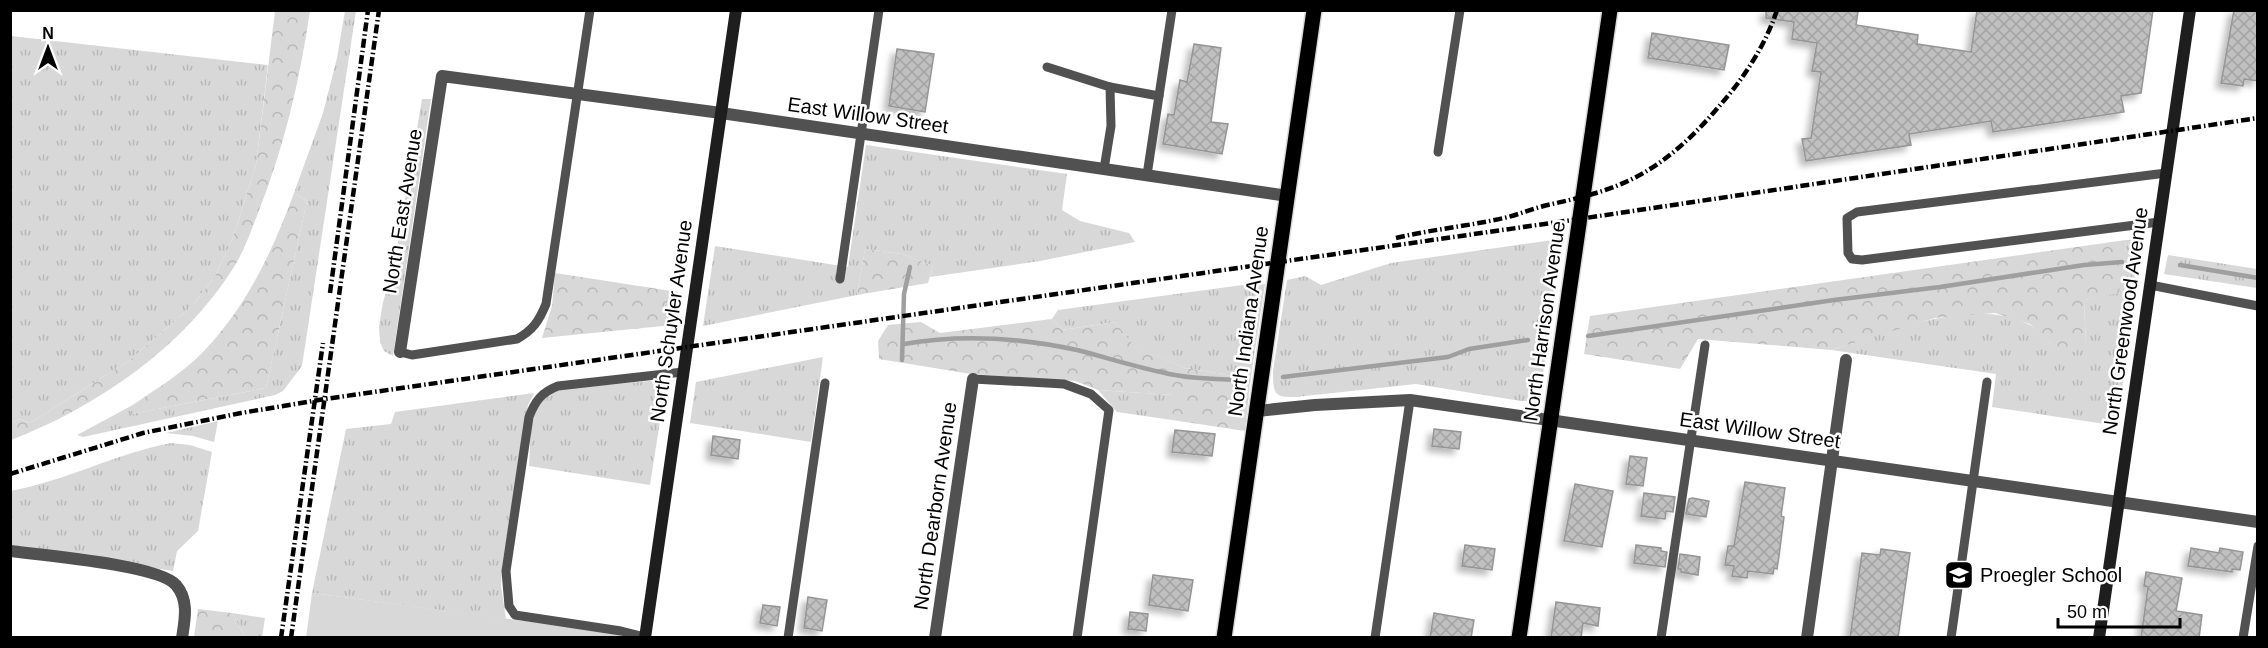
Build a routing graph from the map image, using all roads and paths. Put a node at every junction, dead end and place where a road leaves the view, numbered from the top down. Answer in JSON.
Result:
{"nodes":[{"id":1,"x":590,"y":10,"type":"edge"},
{"id":2,"x":736,"y":10,"type":"edge"},
{"id":3,"x":879,"y":10,"type":"edge"},
{"id":4,"x":1172,"y":10,"type":"edge"},
{"id":5,"x":1314,"y":10,"type":"edge"},
{"id":6,"x":1460,"y":10,"type":"edge"},
{"id":7,"x":1610,"y":10,"type":"edge"},
{"id":8,"x":2190,"y":10,"type":"edge"},
{"id":9,"x":1047,"y":67,"type":"dead end"},
{"id":10,"x":442,"y":76,"type":"joint"},
{"id":11,"x":1110,"y":87,"type":"junction"},
{"id":12,"x":578,"y":94,"type":"junction"},
{"id":13,"x":1159,"y":96,"type":"junction"},
{"id":14,"x":721,"y":113,"type":"junction"},
{"id":15,"x":861,"y":134,"type":"junction"},
{"id":16,"x":1438,"y":152,"type":"dead end"},
{"id":17,"x":1104,"y":169,"type":"junction"},
{"id":18,"x":2166,"y":173,"type":"junction"},
{"id":19,"x":1147,"y":175,"type":"junction"},
{"id":20,"x":1288,"y":196,"type":"junction"},
{"id":21,"x":2159,"y":222,"type":"junction"},
{"id":22,"x":840,"y":279,"type":"dead end"},
{"id":23,"x":2150,"y":285,"type":"junction"},
{"id":24,"x":2258,"y":306,"type":"edge"},
{"id":25,"x":1705,"y":345,"type":"dead end"},
{"id":26,"x":400,"y":352,"type":"joint"},
{"id":27,"x":1846,"y":360,"type":"dead end"},
{"id":28,"x":683,"y":372,"type":"junction"},
{"id":29,"x":973,"y":379,"type":"joint"},
{"id":30,"x":1987,"y":382,"type":"dead end"},
{"id":31,"x":825,"y":383,"type":"dead end"},
{"id":32,"x":1410,"y":400,"type":"junction"},
{"id":33,"x":1257,"y":411,"type":"junction"},
{"id":34,"x":1551,"y":420,"type":"junction"},
{"id":35,"x":1690,"y":440,"type":"junction"},
{"id":36,"x":1832,"y":460,"type":"junction"},
{"id":37,"x":1973,"y":481,"type":"junction"},
{"id":38,"x":2119,"y":502,"type":"junction"},
{"id":39,"x":2258,"y":522,"type":"edge"},
{"id":40,"x":2258,"y":546,"type":"edge"},
{"id":41,"x":10,"y":551,"type":"edge"},
{"id":42,"x":645,"y":637,"type":"edge"},
{"id":43,"x":182,"y":638,"type":"edge"},
{"id":44,"x":649,"y":638,"type":"edge"},
{"id":45,"x":788,"y":638,"type":"edge"},
{"id":46,"x":935,"y":638,"type":"edge"},
{"id":47,"x":1077,"y":638,"type":"edge"},
{"id":48,"x":1224,"y":638,"type":"edge"},
{"id":49,"x":1375,"y":638,"type":"edge"},
{"id":50,"x":1519,"y":638,"type":"edge"},
{"id":51,"x":1660,"y":638,"type":"edge"},
{"id":52,"x":1807,"y":638,"type":"edge"},
{"id":53,"x":1951,"y":638,"type":"edge"},
{"id":54,"x":2099,"y":638,"type":"edge"},
{"id":55,"x":2244,"y":638,"type":"edge"}],
"edges":[{"from":1,"to":12,"type":"lane"},
{"from":2,"to":14,"type":"street","name":"North Schuyler Avenue"},
{"from":3,"to":15,"type":"lane"},
{"from":4,"to":13,"type":"lane"},
{"from":5,"to":20,"type":"main road","name":"North Indiana Avenue"},
{"from":6,"to":16,"type":"lane"},
{"from":7,"to":34,"type":"main road","name":"North Harrison Avenue"},
{"from":8,"to":18,"type":"street","name":"North Greenwood Avenue"},
{"from":9,"to":11,"type":"lane"},
{"from":10,"to":12,"type":"street","name":"East Willow Street"},
{"from":10,"to":26,"type":"street","name":"North East Avenue"},
{"from":11,"to":13,"type":"lane"},
{"from":11,"to":17,"type":"lane"},
{"from":12,"to":14,"type":"street","name":"East Willow Street"},
{"from":12,"to":26,"type":"lane"},
{"from":13,"to":19,"type":"lane"},
{"from":14,"to":15,"type":"street","name":"East Willow Street"},
{"from":14,"to":28,"type":"street","name":"North Schuyler Avenue"},
{"from":15,"to":17,"type":"street","name":"East Willow Street"},
{"from":15,"to":22,"type":"lane"},
{"from":17,"to":19,"type":"street","name":"East Willow Street"},
{"from":18,"to":21,"type":"street","name":"North Greenwood Avenue"},
{"from":18,"to":21,"type":"lane"},
{"from":19,"to":20,"type":"street","name":"East Willow Street"},
{"from":20,"to":33,"type":"main road","name":"North Indiana Avenue"},
{"from":21,"to":23,"type":"street","name":"North Greenwood Avenue"},
{"from":23,"to":24,"type":"lane"},
{"from":23,"to":38,"type":"street","name":"North Greenwood Avenue"},
{"from":25,"to":35,"type":"lane"},
{"from":27,"to":36,"type":"street"},
{"from":28,"to":42,"type":"street","name":"North Schuyler Avenue"},
{"from":28,"to":42,"type":"lane"},
{"from":29,"to":46,"type":"street","name":"North Dearborn Avenue"},
{"from":29,"to":47,"type":"lane"},
{"from":30,"to":37,"type":"lane"},
{"from":31,"to":45,"type":"lane"},
{"from":32,"to":33,"type":"street","name":"East Willow Street"},
{"from":32,"to":34,"type":"street","name":"East Willow Street"},
{"from":32,"to":49,"type":"lane"},
{"from":33,"to":48,"type":"main road","name":"North Indiana Avenue"},
{"from":34,"to":35,"type":"street","name":"East Willow Street"},
{"from":34,"to":50,"type":"main road","name":"North Harrison Avenue"},
{"from":35,"to":36,"type":"street","name":"East Willow Street"},
{"from":35,"to":51,"type":"lane"},
{"from":36,"to":37,"type":"street","name":"East Willow Street"},
{"from":36,"to":52,"type":"street"},
{"from":37,"to":38,"type":"street","name":"East Willow Street"},
{"from":37,"to":53,"type":"lane"},
{"from":38,"to":39,"type":"street","name":"East Willow Street"},
{"from":38,"to":54,"type":"street","name":"North Greenwood Avenue"},
{"from":40,"to":55,"type":"lane"},
{"from":41,"to":43,"type":"street"},
{"from":42,"to":44,"type":"street"}]}
